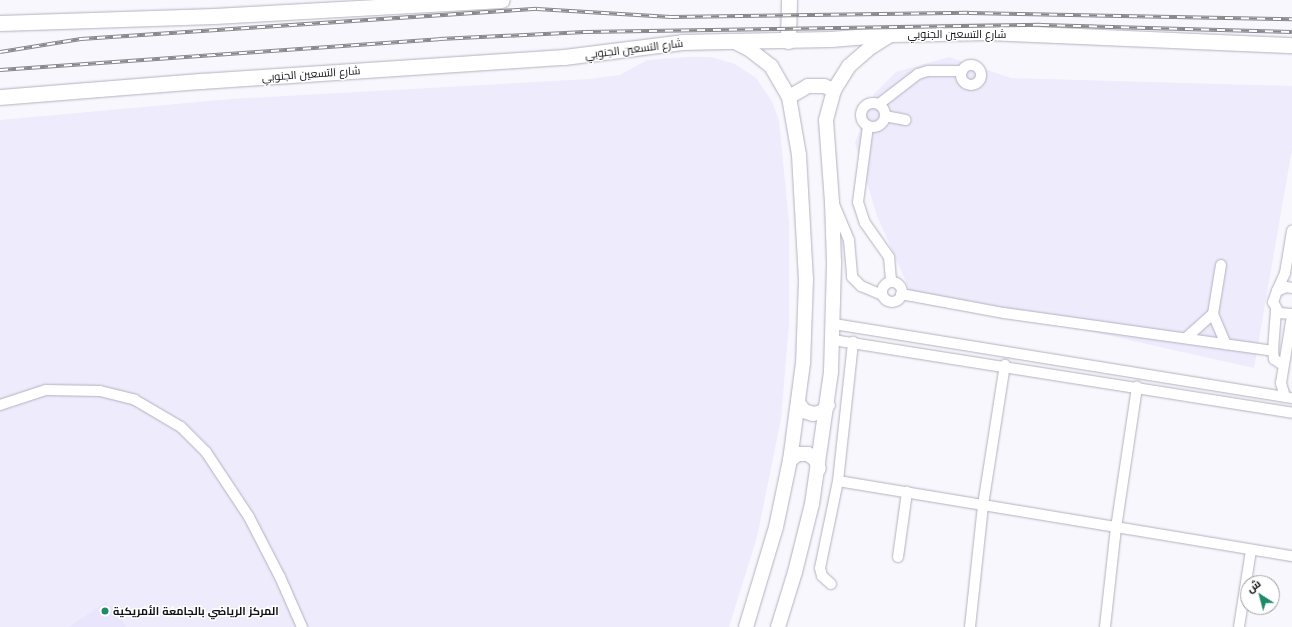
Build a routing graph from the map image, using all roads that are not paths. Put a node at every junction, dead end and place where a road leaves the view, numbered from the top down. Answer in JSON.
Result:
{"nodes":[{"id":1,"x":502,"y":0,"type":"edge"},
{"id":2,"x":789,"y":0,"type":"edge"},
{"id":3,"x":0,"y":23,"type":"edge"},
{"id":4,"x":892,"y":34,"type":"junction"},
{"id":5,"x":788,"y":40,"type":"junction"},
{"id":6,"x":735,"y":42,"type":"junction"},
{"id":7,"x":1292,"y":45,"type":"edge"},
{"id":8,"x":962,"y":71,"type":"dead end"},
{"id":9,"x":834,"y":90,"type":"junction"},
{"id":10,"x":0,"y":97,"type":"edge"},
{"id":11,"x":789,"y":97,"type":"junction"},
{"id":12,"x":879,"y":104,"type":"junction"},
{"id":13,"x":885,"y":116,"type":"junction"},
{"id":14,"x":906,"y":120,"type":"dead end"},
{"id":15,"x":868,"y":126,"type":"junction"},
{"id":16,"x":832,"y":202,"type":"junction"},
{"id":17,"x":1292,"y":231,"type":"edge"},
{"id":18,"x":1221,"y":265,"type":"dead end"},
{"id":19,"x":891,"y":282,"type":"junction"},
{"id":20,"x":1292,"y":288,"type":"edge"},
{"id":21,"x":1277,"y":291,"type":"junction"},
{"id":22,"x":902,"y":294,"type":"junction"},
{"id":23,"x":882,"y":295,"type":"junction"},
{"id":24,"x":1276,"y":310,"type":"junction"},
{"id":25,"x":1213,"y":314,"type":"junction"},
{"id":26,"x":1292,"y":315,"type":"edge"},
{"id":27,"x":834,"y":324,"type":"junction"},
{"id":28,"x":886,"y":331,"type":"junction"},
{"id":29,"x":1186,"y":338,"type":"junction"},
{"id":30,"x":833,"y":340,"type":"junction"},
{"id":31,"x":853,"y":342,"type":"junction"},
{"id":32,"x":1226,"y":344,"type":"junction"},
{"id":33,"x":884,"y":347,"type":"junction"},
{"id":34,"x":1273,"y":351,"type":"junction"},
{"id":35,"x":1005,"y":365,"type":"junction"},
{"id":36,"x":1283,"y":365,"type":"junction"},
{"id":37,"x":1200,"y":382,"type":"junction"},
{"id":38,"x":1214,"y":384,"type":"junction"},
{"id":39,"x":1137,"y":387,"type":"junction"},
{"id":40,"x":1198,"y":397,"type":"junction"},
{"id":41,"x":1289,"y":397,"type":"edge"},
{"id":42,"x":1212,"y":399,"type":"junction"},
{"id":43,"x":0,"y":404,"type":"edge"},
{"id":44,"x":799,"y":404,"type":"junction"},
{"id":45,"x":828,"y":404,"type":"junction"},
{"id":46,"x":1292,"y":413,"type":"edge"},
{"id":47,"x":790,"y":460,"type":"junction"},
{"id":48,"x":819,"y":469,"type":"junction"},
{"id":49,"x":838,"y":481,"type":"junction"},
{"id":50,"x":907,"y":492,"type":"junction"},
{"id":51,"x":983,"y":505,"type":"junction"},
{"id":52,"x":1116,"y":528,"type":"junction"},
{"id":53,"x":1251,"y":550,"type":"junction"},
{"id":54,"x":1292,"y":556,"type":"edge"},
{"id":55,"x":898,"y":557,"type":"dead end"},
{"id":56,"x":831,"y":584,"type":"dead end"},
{"id":57,"x":302,"y":627,"type":"edge"},
{"id":58,"x":746,"y":627,"type":"edge"},
{"id":59,"x":778,"y":627,"type":"edge"},
{"id":60,"x":970,"y":627,"type":"edge"},
{"id":61,"x":1105,"y":627,"type":"edge"},
{"id":62,"x":1239,"y":627,"type":"edge"}],
"edges":[{"from":1,"to":3,"type":"main road"},
{"from":2,"to":5,"type":"main road"},
{"from":4,"to":5,"type":"main road","name":"شارع التسعين الجنوبي"},
{"from":4,"to":7,"type":"main road","name":"شارع التسعين الجنوبي"},
{"from":4,"to":9,"type":"main road"},
{"from":5,"to":6,"type":"main road","name":"شارع التسعين الجنوبي"},
{"from":6,"to":10,"type":"main road","name":"شارع التسعين الجنوبي"},
{"from":6,"to":11,"type":"main road"},
{"from":8,"to":12,"type":"street"},
{"from":9,"to":11,"type":"main road"},
{"from":9,"to":16,"type":"main road"},
{"from":11,"to":44,"type":"main road"},
{"from":12,"to":13,"type":"street"},
{"from":12,"to":15,"type":"street"},
{"from":13,"to":14,"type":"street"},
{"from":13,"to":15,"type":"street"},
{"from":15,"to":19,"type":"street"},
{"from":16,"to":23,"type":"street"},
{"from":16,"to":27,"type":"main road"},
{"from":17,"to":21,"type":"street"},
{"from":18,"to":25,"type":"street"},
{"from":19,"to":22,"type":"street"},
{"from":19,"to":23,"type":"street"},
{"from":20,"to":21,"type":"street"},
{"from":21,"to":24,"type":"street"},
{"from":22,"to":23,"type":"street"},
{"from":22,"to":29,"type":"street"},
{"from":24,"to":26,"type":"street"},
{"from":24,"to":34,"type":"street"},
{"from":25,"to":29,"type":"street"},
{"from":25,"to":32,"type":"street"},
{"from":26,"to":36,"type":"street"},
{"from":27,"to":28,"type":"street"},
{"from":27,"to":30,"type":"main road"},
{"from":28,"to":33,"type":"street"},
{"from":28,"to":37,"type":"street"},
{"from":29,"to":32,"type":"street"},
{"from":30,"to":31,"type":"street"},
{"from":30,"to":45,"type":"main road"},
{"from":31,"to":33,"type":"street"},
{"from":31,"to":49,"type":"street"},
{"from":32,"to":34,"type":"street"},
{"from":33,"to":35,"type":"street"},
{"from":34,"to":36,"type":"street"},
{"from":35,"to":39,"type":"street"},
{"from":35,"to":51,"type":"street"},
{"from":36,"to":41,"type":"street"},
{"from":37,"to":38,"type":"street"},
{"from":37,"to":40,"type":"street"},
{"from":38,"to":41,"type":"street"},
{"from":38,"to":42,"type":"street"},
{"from":39,"to":40,"type":"street"},
{"from":39,"to":52,"type":"street"},
{"from":40,"to":42,"type":"street"},
{"from":42,"to":46,"type":"street"},
{"from":43,"to":57,"type":"street"},
{"from":44,"to":45,"type":"main road"},
{"from":44,"to":47,"type":"main road"},
{"from":45,"to":48,"type":"main road"},
{"from":47,"to":48,"type":"main road"},
{"from":47,"to":58,"type":"main road"},
{"from":48,"to":59,"type":"main road"},
{"from":49,"to":50,"type":"street"},
{"from":49,"to":56,"type":"street"},
{"from":50,"to":51,"type":"street"},
{"from":50,"to":55,"type":"street"},
{"from":51,"to":52,"type":"street"},
{"from":51,"to":60,"type":"street"},
{"from":52,"to":53,"type":"street"},
{"from":52,"to":61,"type":"street"},
{"from":53,"to":54,"type":"street"},
{"from":53,"to":62,"type":"street"}]}
